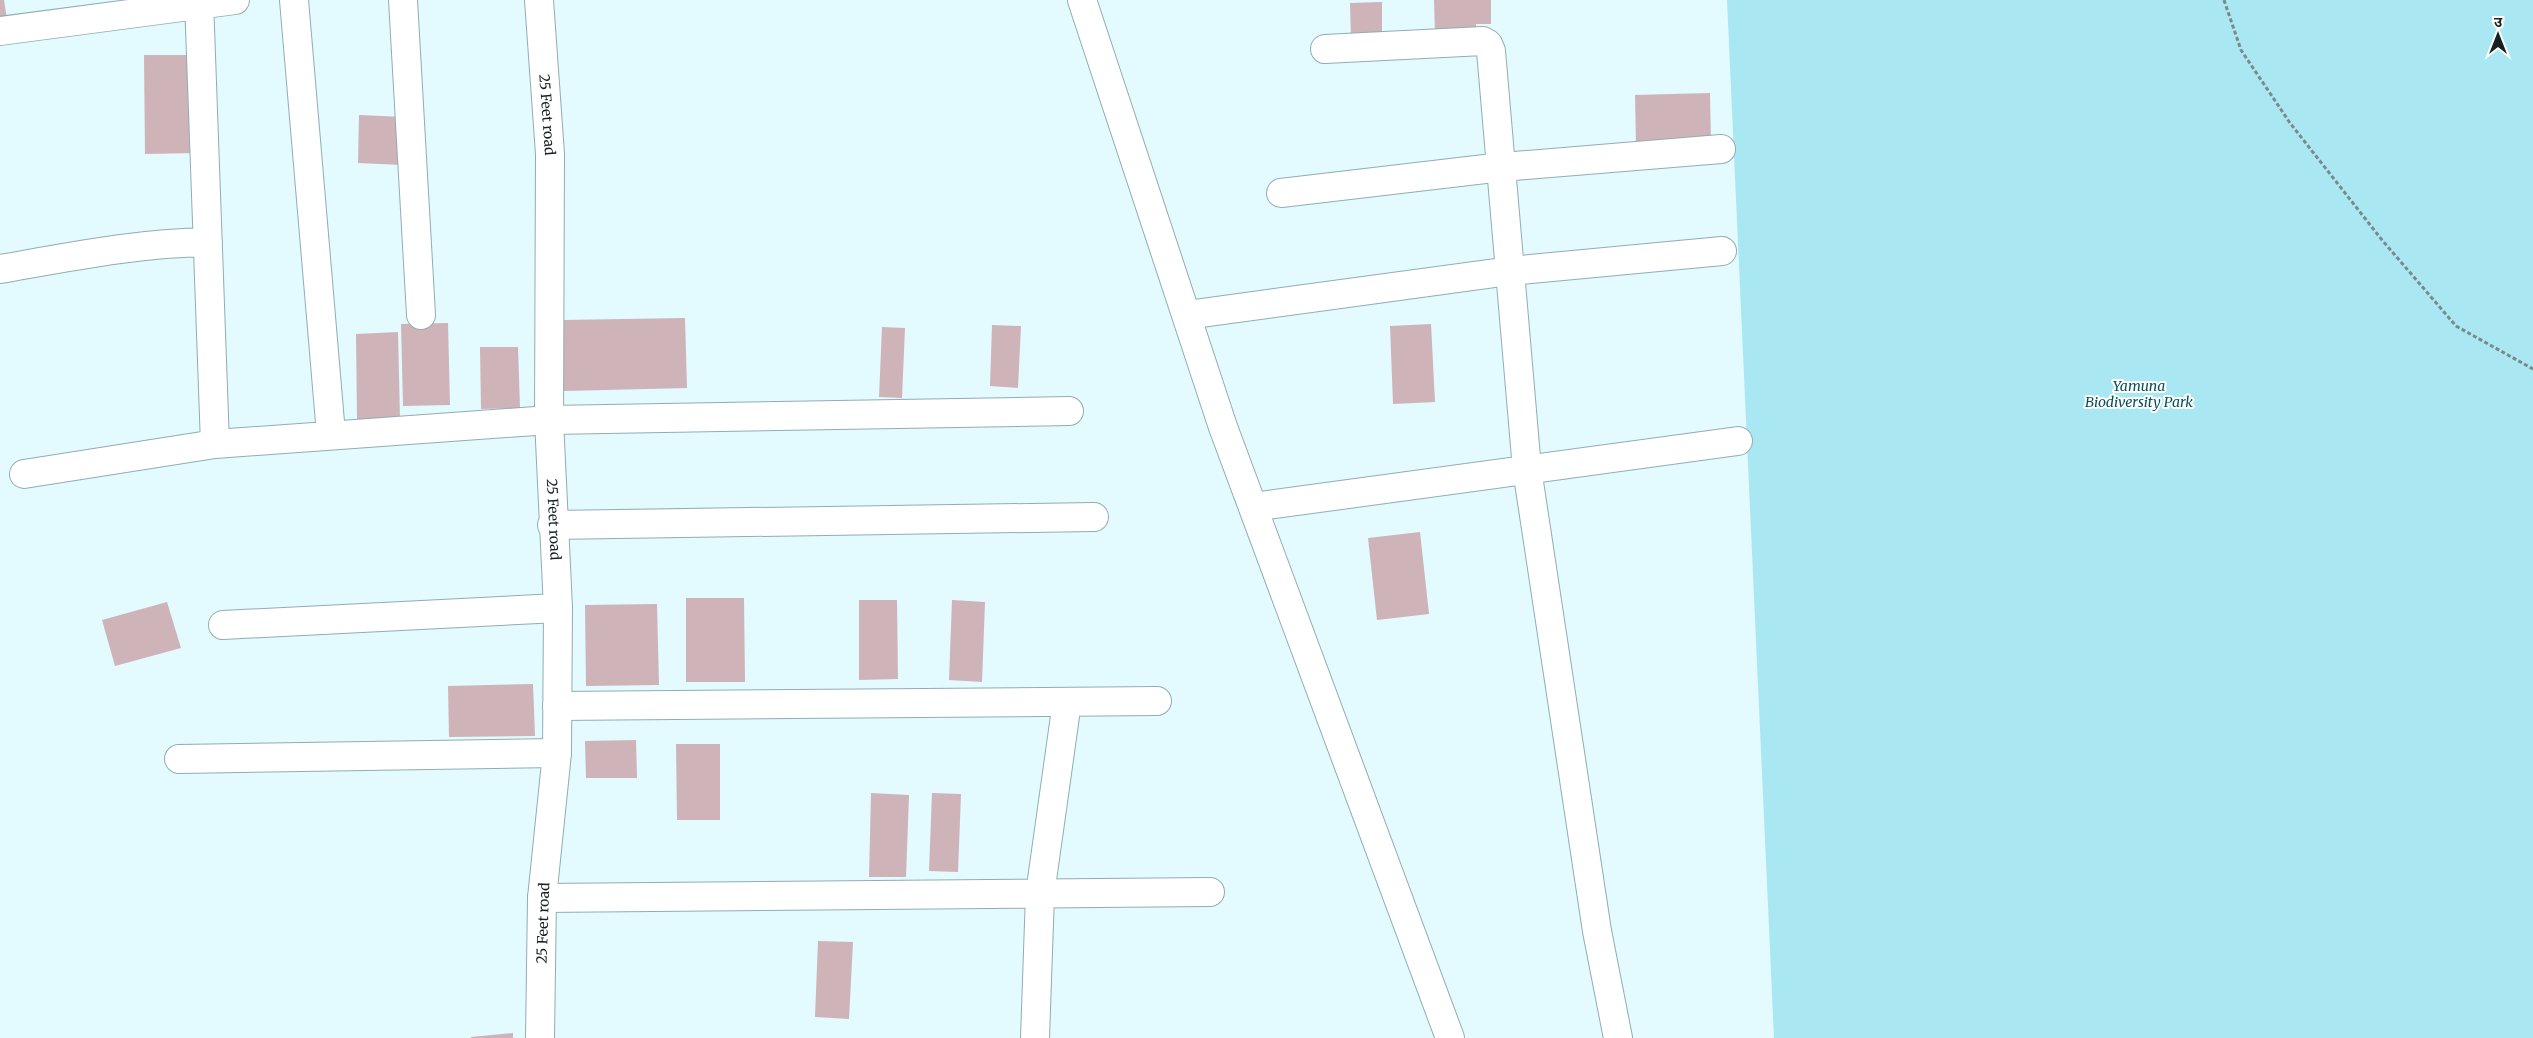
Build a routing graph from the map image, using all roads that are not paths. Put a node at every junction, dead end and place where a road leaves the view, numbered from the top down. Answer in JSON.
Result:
{"nodes":[{"id":1,"x":235,"y":0,"type":"edge"},
{"id":2,"x":294,"y":0,"type":"edge"},
{"id":3,"x":403,"y":0,"type":"edge"},
{"id":4,"x":539,"y":0,"type":"edge"},
{"id":5,"x":1082,"y":0,"type":"edge"},
{"id":6,"x":199,"y":2,"type":"edge"},
{"id":7,"x":0,"y":31,"type":"edge"},
{"id":8,"x":1325,"y":49,"type":"dead end"},
{"id":9,"x":1721,"y":149,"type":"dead end"},
{"id":10,"x":1502,"y":167,"type":"junction"},
{"id":11,"x":1282,"y":194,"type":"dead end"},
{"id":12,"x":208,"y":242,"type":"junction"},
{"id":13,"x":1722,"y":252,"type":"dead end"},
{"id":14,"x":0,"y":269,"type":"edge"},
{"id":15,"x":1510,"y":271,"type":"junction"},
{"id":16,"x":421,"y":315,"type":"dead end"},
{"id":17,"x":1187,"y":315,"type":"junction"},
{"id":18,"x":1070,"y":411,"type":"dead end"},
{"id":19,"x":549,"y":420,"type":"junction"},
{"id":20,"x":331,"y":434,"type":"junction"},
{"id":21,"x":1738,"y":440,"type":"dead end"},
{"id":22,"x":214,"y":444,"type":"junction"},
{"id":23,"x":1527,"y":469,"type":"junction"},
{"id":24,"x":24,"y":474,"type":"dead end"},
{"id":25,"x":1253,"y":507,"type":"junction"},
{"id":26,"x":1094,"y":518,"type":"dead end"},
{"id":27,"x":552,"y":525,"type":"junction"},
{"id":28,"x":558,"y":608,"type":"junction"},
{"id":29,"x":223,"y":625,"type":"dead end"},
{"id":30,"x":1157,"y":701,"type":"dead end"},
{"id":31,"x":1067,"y":702,"type":"junction"},
{"id":32,"x":557,"y":706,"type":"junction"},
{"id":33,"x":557,"y":754,"type":"junction"},
{"id":34,"x":179,"y":759,"type":"dead end"},
{"id":35,"x":1210,"y":892,"type":"dead end"},
{"id":36,"x":1040,"y":894,"type":"junction"},
{"id":37,"x":542,"y":898,"type":"junction"},
{"id":38,"x":540,"y":1038,"type":"edge"},
{"id":39,"x":1035,"y":1038,"type":"edge"},
{"id":40,"x":1450,"y":1038,"type":"edge"},
{"id":41,"x":1618,"y":1038,"type":"edge"}],
"edges":[{"from":1,"to":6,"type":"street"},
{"from":2,"to":20,"type":"street"},
{"from":3,"to":16,"type":"street"},
{"from":4,"to":19,"type":"street","name":"25 Feet road"},
{"from":5,"to":17,"type":"street"},
{"from":6,"to":7,"type":"street"},
{"from":6,"to":12,"type":"street"},
{"from":8,"to":10,"type":"street"},
{"from":9,"to":10,"type":"street"},
{"from":10,"to":11,"type":"street"},
{"from":10,"to":15,"type":"street"},
{"from":12,"to":14,"type":"street"},
{"from":12,"to":22,"type":"street"},
{"from":13,"to":15,"type":"street"},
{"from":15,"to":17,"type":"street"},
{"from":15,"to":23,"type":"street"},
{"from":17,"to":25,"type":"street"},
{"from":18,"to":19,"type":"street"},
{"from":19,"to":20,"type":"street"},
{"from":19,"to":27,"type":"street","name":"25 Feet road"},
{"from":20,"to":22,"type":"street"},
{"from":21,"to":23,"type":"street"},
{"from":22,"to":24,"type":"street"},
{"from":23,"to":25,"type":"street"},
{"from":23,"to":41,"type":"street"},
{"from":25,"to":40,"type":"street"},
{"from":26,"to":27,"type":"street"},
{"from":27,"to":28,"type":"street","name":"25 Feet road"},
{"from":28,"to":29,"type":"street"},
{"from":28,"to":32,"type":"street","name":"25 Feet road"},
{"from":30,"to":31,"type":"street"},
{"from":31,"to":32,"type":"street"},
{"from":31,"to":36,"type":"street"},
{"from":32,"to":33,"type":"street","name":"25 Feet road"},
{"from":33,"to":34,"type":"street"},
{"from":33,"to":37,"type":"street","name":"25 Feet road"},
{"from":35,"to":36,"type":"street"},
{"from":36,"to":37,"type":"street"},
{"from":36,"to":39,"type":"street"},
{"from":37,"to":38,"type":"street","name":"25 Feet road"}]}
